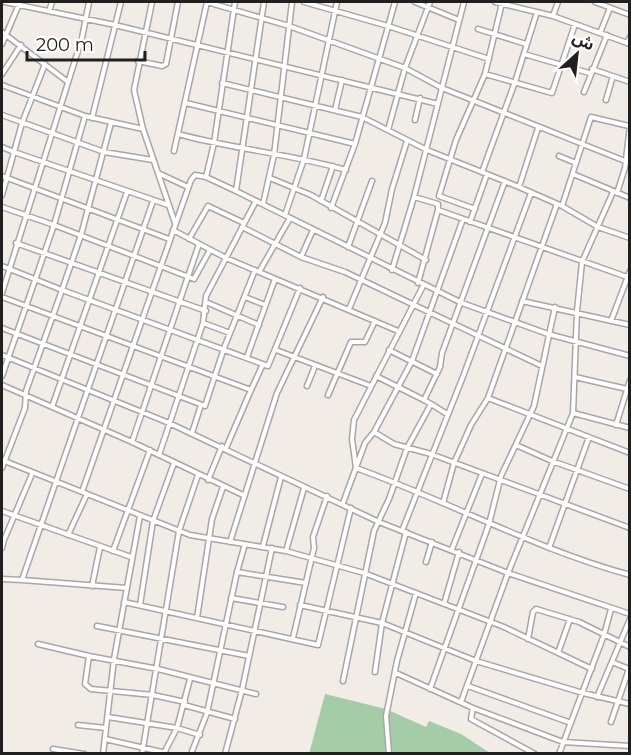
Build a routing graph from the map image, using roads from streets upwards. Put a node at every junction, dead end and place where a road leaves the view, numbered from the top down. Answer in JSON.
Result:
{"nodes":[{"id":1,"x":5,"y":2,"type":"edge"},
{"id":2,"x":52,"y":2,"type":"edge"},
{"id":3,"x":88,"y":2,"type":"edge"},
{"id":4,"x":121,"y":2,"type":"edge"},
{"id":5,"x":152,"y":2,"type":"edge"},
{"id":6,"x":178,"y":2,"type":"edge"},
{"id":7,"x":207,"y":2,"type":"edge"},
{"id":8,"x":235,"y":2,"type":"edge"},
{"id":9,"x":264,"y":2,"type":"edge"},
{"id":10,"x":292,"y":2,"type":"edge"},
{"id":11,"x":304,"y":2,"type":"edge"},
{"id":12,"x":337,"y":2,"type":"edge"},
{"id":13,"x":395,"y":2,"type":"edge"},
{"id":14,"x":415,"y":2,"type":"edge"},
{"id":15,"x":430,"y":2,"type":"edge"},
{"id":16,"x":465,"y":2,"type":"edge"},
{"id":17,"x":495,"y":2,"type":"edge"},
{"id":18,"x":558,"y":2,"type":"edge"},
{"id":19,"x":595,"y":2,"type":"edge"},
{"id":20,"x":20,"y":3,"type":"edge"},
{"id":21,"x":502,"y":3,"type":"junction"},
{"id":22,"x":515,"y":4,"type":"edge"},
{"id":23,"x":428,"y":7,"type":"junction"},
{"id":24,"x":610,"y":8,"type":"junction"},
{"id":25,"x":234,"y":9,"type":"junction"},
{"id":26,"x":334,"y":10,"type":"junction"},
{"id":27,"x":49,"y":11,"type":"junction"},
{"id":28,"x":537,"y":12,"type":"junction"},
{"id":29,"x":630,"y":15,"type":"edge"},
{"id":30,"x":553,"y":16,"type":"junction"},
{"id":31,"x":85,"y":18,"type":"junction"},
{"id":32,"x":261,"y":18,"type":"junction"},
{"id":33,"x":459,"y":20,"type":"junction"},
{"id":34,"x":575,"y":24,"type":"junction"},
{"id":35,"x":115,"y":25,"type":"junction"},
{"id":36,"x":289,"y":26,"type":"junction"},
{"id":37,"x":388,"y":26,"type":"junction"},
{"id":38,"x":478,"y":29,"type":"dead end"},
{"id":39,"x":2,"y":32,"type":"edge"},
{"id":40,"x":145,"y":33,"type":"junction"},
{"id":41,"x":600,"y":33,"type":"junction"},
{"id":42,"x":495,"y":34,"type":"junction"},
{"id":43,"x":7,"y":35,"type":"junction"},
{"id":44,"x":608,"y":35,"type":"junction"},
{"id":45,"x":418,"y":36,"type":"junction"},
{"id":46,"x":630,"y":37,"type":"edge"},
{"id":47,"x":172,"y":39,"type":"junction"},
{"id":48,"x":328,"y":40,"type":"junction"},
{"id":49,"x":2,"y":44,"type":"edge"},
{"id":50,"x":526,"y":44,"type":"junction"},
{"id":51,"x":628,"y":44,"type":"edge"},
{"id":52,"x":21,"y":45,"type":"junction"},
{"id":53,"x":198,"y":45,"type":"junction"},
{"id":54,"x":452,"y":48,"type":"junction"},
{"id":55,"x":228,"y":53,"type":"junction"},
{"id":56,"x":524,"y":54,"type":"junction"},
{"id":57,"x":380,"y":58,"type":"junction"},
{"id":58,"x":489,"y":59,"type":"junction"},
{"id":59,"x":254,"y":60,"type":"junction"},
{"id":60,"x":138,"y":61,"type":"junction"},
{"id":61,"x":45,"y":64,"type":"junction"},
{"id":62,"x":562,"y":65,"type":"junction"},
{"id":63,"x":283,"y":67,"type":"junction"},
{"id":64,"x":405,"y":68,"type":"junction"},
{"id":65,"x":591,"y":71,"type":"junction"},
{"id":66,"x":2,"y":74,"type":"edge"},
{"id":67,"x":320,"y":74,"type":"junction"},
{"id":68,"x":485,"y":74,"type":"junction"},
{"id":69,"x":613,"y":76,"type":"junction"},
{"id":70,"x":342,"y":80,"type":"junction"},
{"id":71,"x":68,"y":82,"type":"junction"},
{"id":72,"x":515,"y":82,"type":"junction"},
{"id":73,"x":630,"y":82,"type":"edge"},
{"id":74,"x":222,"y":83,"type":"junction"},
{"id":75,"x":2,"y":85,"type":"edge"},
{"id":76,"x":371,"y":87,"type":"junction"},
{"id":77,"x":442,"y":88,"type":"junction"},
{"id":78,"x":250,"y":90,"type":"junction"},
{"id":79,"x":584,"y":92,"type":"dead end"},
{"id":80,"x":399,"y":93,"type":"junction"},
{"id":81,"x":32,"y":97,"type":"junction"},
{"id":82,"x":280,"y":97,"type":"junction"},
{"id":83,"x":420,"y":98,"type":"junction"},
{"id":84,"x":606,"y":100,"type":"dead end"},
{"id":85,"x":473,"y":101,"type":"junction"},
{"id":86,"x":186,"y":103,"type":"junction"},
{"id":87,"x":438,"y":104,"type":"junction"},
{"id":88,"x":315,"y":105,"type":"junction"},
{"id":89,"x":59,"y":108,"type":"junction"},
{"id":90,"x":335,"y":110,"type":"junction"},
{"id":91,"x":217,"y":111,"type":"junction"},
{"id":92,"x":503,"y":113,"type":"junction"},
{"id":93,"x":2,"y":115,"type":"edge"},
{"id":94,"x":85,"y":116,"type":"junction"},
{"id":95,"x":362,"y":117,"type":"junction"},
{"id":96,"x":92,"y":118,"type":"junction"},
{"id":97,"x":246,"y":119,"type":"junction"},
{"id":98,"x":415,"y":120,"type":"dead end"},
{"id":99,"x":22,"y":123,"type":"junction"},
{"id":100,"x":111,"y":123,"type":"junction"},
{"id":101,"x":277,"y":125,"type":"junction"},
{"id":102,"x":629,"y":126,"type":"edge"},
{"id":103,"x":538,"y":128,"type":"junction"},
{"id":104,"x":143,"y":129,"type":"junction"},
{"id":105,"x":388,"y":130,"type":"junction"},
{"id":106,"x":309,"y":132,"type":"junction"},
{"id":107,"x":50,"y":133,"type":"junction"},
{"id":108,"x":178,"y":134,"type":"junction"},
{"id":109,"x":407,"y":141,"type":"junction"},
{"id":110,"x":77,"y":143,"type":"junction"},
{"id":111,"x":214,"y":143,"type":"junction"},
{"id":112,"x":582,"y":143,"type":"junction"},
{"id":113,"x":355,"y":144,"type":"junction"},
{"id":114,"x":2,"y":147,"type":"edge"},
{"id":115,"x":242,"y":149,"type":"junction"},
{"id":116,"x":427,"y":150,"type":"junction"},
{"id":117,"x":174,"y":151,"type":"dead end"},
{"id":118,"x":14,"y":152,"type":"junction"},
{"id":119,"x":104,"y":152,"type":"junction"},
{"id":120,"x":274,"y":155,"type":"junction"},
{"id":121,"x":559,"y":156,"type":"dead end"},
{"id":122,"x":304,"y":159,"type":"junction"},
{"id":123,"x":449,"y":159,"type":"junction"},
{"id":124,"x":44,"y":160,"type":"junction"},
{"id":125,"x":153,"y":160,"type":"junction"},
{"id":126,"x":627,"y":162,"type":"edge"},
{"id":127,"x":576,"y":163,"type":"junction"},
{"id":128,"x":333,"y":166,"type":"junction"},
{"id":129,"x":70,"y":170,"type":"junction"},
{"id":130,"x":346,"y":170,"type":"junction"},
{"id":131,"x":158,"y":173,"type":"junction"},
{"id":132,"x":484,"y":173,"type":"junction"},
{"id":133,"x":573,"y":174,"type":"junction"},
{"id":134,"x":2,"y":176,"type":"edge"},
{"id":135,"x":206,"y":177,"type":"junction"},
{"id":136,"x":270,"y":178,"type":"junction"},
{"id":137,"x":7,"y":179,"type":"junction"},
{"id":138,"x":97,"y":180,"type":"junction"},
{"id":139,"x":372,"y":181,"type":"dead end"},
{"id":140,"x":505,"y":181,"type":"junction"},
{"id":141,"x":188,"y":187,"type":"junction"},
{"id":142,"x":519,"y":187,"type":"junction"},
{"id":143,"x":34,"y":188,"type":"junction"},
{"id":144,"x":296,"y":188,"type":"junction"},
{"id":145,"x":236,"y":190,"type":"junction"},
{"id":146,"x":127,"y":192,"type":"junction"},
{"id":147,"x":531,"y":193,"type":"junction"},
{"id":148,"x":615,"y":193,"type":"junction"},
{"id":149,"x":2,"y":195,"type":"edge"},
{"id":150,"x":439,"y":196,"type":"junction"},
{"id":151,"x":61,"y":197,"type":"junction"},
{"id":152,"x":414,"y":197,"type":"junction"},
{"id":153,"x":630,"y":198,"type":"edge"},
{"id":154,"x":153,"y":201,"type":"junction"},
{"id":155,"x":256,"y":201,"type":"junction"},
{"id":156,"x":321,"y":201,"type":"junction"},
{"id":157,"x":263,"y":204,"type":"junction"},
{"id":158,"x":559,"y":205,"type":"junction"},
{"id":159,"x":168,"y":206,"type":"junction"},
{"id":160,"x":2,"y":207,"type":"edge"},
{"id":161,"x":88,"y":207,"type":"junction"},
{"id":162,"x":438,"y":207,"type":"junction"},
{"id":163,"x":331,"y":208,"type":"junction"},
{"id":164,"x":475,"y":209,"type":"junction"},
{"id":165,"x":25,"y":215,"type":"junction"},
{"id":166,"x":287,"y":217,"type":"junction"},
{"id":167,"x":118,"y":219,"type":"junction"},
{"id":168,"x":463,"y":219,"type":"junction"},
{"id":169,"x":470,"y":222,"type":"junction"},
{"id":170,"x":175,"y":223,"type":"junction"},
{"id":171,"x":356,"y":223,"type":"junction"},
{"id":172,"x":54,"y":225,"type":"junction"},
{"id":173,"x":243,"y":225,"type":"junction"},
{"id":174,"x":598,"y":227,"type":"junction"},
{"id":175,"x":144,"y":229,"type":"junction"},
{"id":176,"x":488,"y":229,"type":"junction"},
{"id":177,"x":172,"y":230,"type":"junction"},
{"id":178,"x":313,"y":230,"type":"junction"},
{"id":179,"x":81,"y":235,"type":"junction"},
{"id":180,"x":380,"y":235,"type":"junction"},
{"id":181,"x":189,"y":238,"type":"junction"},
{"id":182,"x":514,"y":238,"type":"junction"},
{"id":183,"x":630,"y":238,"type":"edge"},
{"id":184,"x":169,"y":239,"type":"junction"},
{"id":185,"x":16,"y":243,"type":"junction"},
{"id":186,"x":199,"y":244,"type":"junction"},
{"id":187,"x":275,"y":244,"type":"junction"},
{"id":188,"x":108,"y":246,"type":"junction"},
{"id":189,"x":348,"y":247,"type":"junction"},
{"id":190,"x":400,"y":247,"type":"junction"},
{"id":191,"x":541,"y":248,"type":"junction"},
{"id":192,"x":210,"y":250,"type":"junction"},
{"id":193,"x":44,"y":252,"type":"junction"},
{"id":194,"x":134,"y":256,"type":"junction"},
{"id":195,"x":301,"y":257,"type":"junction"},
{"id":196,"x":226,"y":258,"type":"junction"},
{"id":197,"x":370,"y":259,"type":"junction"},
{"id":198,"x":426,"y":260,"type":"junction"},
{"id":199,"x":72,"y":261,"type":"junction"},
{"id":200,"x":582,"y":262,"type":"junction"},
{"id":201,"x":2,"y":266,"type":"edge"},
{"id":202,"x":160,"y":266,"type":"junction"},
{"id":203,"x":9,"y":268,"type":"junction"},
{"id":204,"x":392,"y":270,"type":"junction"},
{"id":205,"x":257,"y":271,"type":"junction"},
{"id":206,"x":630,"y":271,"type":"edge"},
{"id":207,"x":99,"y":272,"type":"junction"},
{"id":208,"x":187,"y":276,"type":"junction"},
{"id":209,"x":628,"y":278,"type":"edge"},
{"id":210,"x":35,"y":279,"type":"junction"},
{"id":211,"x":275,"y":279,"type":"junction"},
{"id":212,"x":361,"y":279,"type":"junction"},
{"id":213,"x":125,"y":282,"type":"junction"},
{"id":214,"x":418,"y":283,"type":"junction"},
{"id":215,"x":423,"y":286,"type":"junction"},
{"id":216,"x":300,"y":288,"type":"junction"},
{"id":217,"x":62,"y":290,"type":"junction"},
{"id":218,"x":152,"y":292,"type":"junction"},
{"id":219,"x":437,"y":292,"type":"junction"},
{"id":220,"x":2,"y":295,"type":"edge"},
{"id":221,"x":245,"y":297,"type":"junction"},
{"id":222,"x":323,"y":297,"type":"junction"},
{"id":223,"x":90,"y":299,"type":"junction"},
{"id":224,"x":179,"y":301,"type":"junction"},
{"id":225,"x":522,"y":301,"type":"junction"},
{"id":226,"x":206,"y":302,"type":"junction"},
{"id":227,"x":462,"y":303,"type":"junction"},
{"id":228,"x":413,"y":304,"type":"junction"},
{"id":229,"x":265,"y":305,"type":"junction"},
{"id":230,"x":27,"y":307,"type":"junction"},
{"id":231,"x":555,"y":307,"type":"junction"},
{"id":232,"x":116,"y":309,"type":"junction"},
{"id":233,"x":349,"y":309,"type":"junction"},
{"id":234,"x":206,"y":311,"type":"junction"},
{"id":235,"x":577,"y":311,"type":"junction"},
{"id":236,"x":431,"y":312,"type":"junction"},
{"id":237,"x":487,"y":313,"type":"junction"},
{"id":238,"x":237,"y":315,"type":"junction"},
{"id":239,"x":53,"y":317,"type":"junction"},
{"id":240,"x":143,"y":320,"type":"junction"},
{"id":241,"x":375,"y":321,"type":"junction"},
{"id":242,"x":611,"y":321,"type":"junction"},
{"id":243,"x":203,"y":323,"type":"junction"},
{"id":244,"x":454,"y":323,"type":"junction"},
{"id":245,"x":514,"y":323,"type":"junction"},
{"id":246,"x":259,"y":325,"type":"junction"},
{"id":247,"x":630,"y":325,"type":"edge"},
{"id":248,"x":81,"y":327,"type":"junction"},
{"id":249,"x":2,"y":328,"type":"edge"},
{"id":250,"x":170,"y":329,"type":"junction"},
{"id":251,"x":398,"y":331,"type":"junction"},
{"id":252,"x":230,"y":333,"type":"junction"},
{"id":253,"x":17,"y":334,"type":"junction"},
{"id":254,"x":548,"y":334,"type":"junction"},
{"id":255,"x":478,"y":335,"type":"junction"},
{"id":256,"x":106,"y":337,"type":"junction"},
{"id":257,"x":197,"y":338,"type":"junction"},
{"id":258,"x":576,"y":341,"type":"junction"},
{"id":259,"x":44,"y":344,"type":"junction"},
{"id":260,"x":133,"y":347,"type":"junction"},
{"id":261,"x":224,"y":348,"type":"junction"},
{"id":262,"x":506,"y":348,"type":"junction"},
{"id":263,"x":276,"y":350,"type":"junction"},
{"id":264,"x":389,"y":350,"type":"junction"},
{"id":265,"x":71,"y":354,"type":"junction"},
{"id":266,"x":2,"y":356,"type":"edge"},
{"id":267,"x":630,"y":356,"type":"edge"},
{"id":268,"x":247,"y":357,"type":"junction"},
{"id":269,"x":294,"y":357,"type":"junction"},
{"id":270,"x":160,"y":358,"type":"junction"},
{"id":271,"x":9,"y":359,"type":"junction"},
{"id":272,"x":412,"y":362,"type":"junction"},
{"id":273,"x":97,"y":364,"type":"junction"},
{"id":274,"x":262,"y":364,"type":"junction"},
{"id":275,"x":315,"y":366,"type":"junction"},
{"id":276,"x":542,"y":366,"type":"junction"},
{"id":277,"x":187,"y":367,"type":"junction"},
{"id":278,"x":35,"y":370,"type":"junction"},
{"id":279,"x":336,"y":373,"type":"junction"},
{"id":280,"x":124,"y":374,"type":"junction"},
{"id":281,"x":437,"y":374,"type":"junction"},
{"id":282,"x":2,"y":376,"type":"edge"},
{"id":283,"x":376,"y":376,"type":"junction"},
{"id":284,"x":214,"y":377,"type":"junction"},
{"id":285,"x":574,"y":377,"type":"junction"},
{"id":286,"x":61,"y":380,"type":"junction"},
{"id":287,"x":630,"y":380,"type":"edge"},
{"id":288,"x":2,"y":385,"type":"edge"},
{"id":289,"x":151,"y":385,"type":"junction"},
{"id":290,"x":307,"y":386,"type":"dead end"},
{"id":291,"x":371,"y":386,"type":"junction"},
{"id":292,"x":400,"y":387,"type":"junction"},
{"id":293,"x":627,"y":388,"type":"junction"},
{"id":294,"x":252,"y":390,"type":"junction"},
{"id":295,"x":88,"y":391,"type":"junction"},
{"id":296,"x":178,"y":395,"type":"junction"},
{"id":297,"x":328,"y":395,"type":"dead end"},
{"id":298,"x":26,"y":396,"type":"junction"},
{"id":299,"x":488,"y":398,"type":"junction"},
{"id":300,"x":424,"y":400,"type":"junction"},
{"id":301,"x":115,"y":401,"type":"junction"},
{"id":302,"x":431,"y":404,"type":"junction"},
{"id":303,"x":201,"y":405,"type":"junction"},
{"id":304,"x":52,"y":407,"type":"junction"},
{"id":305,"x":142,"y":411,"type":"junction"},
{"id":306,"x":573,"y":413,"type":"junction"},
{"id":307,"x":447,"y":414,"type":"junction"},
{"id":308,"x":530,"y":415,"type":"junction"},
{"id":309,"x":78,"y":419,"type":"junction"},
{"id":310,"x":169,"y":423,"type":"junction"},
{"id":311,"x":616,"y":425,"type":"junction"},
{"id":312,"x":567,"y":427,"type":"junction"},
{"id":313,"x":630,"y":428,"type":"edge"},
{"id":314,"x":104,"y":430,"type":"junction"},
{"id":315,"x":374,"y":432,"type":"junction"},
{"id":316,"x":192,"y":433,"type":"junction"},
{"id":317,"x":589,"y":437,"type":"junction"},
{"id":318,"x":132,"y":442,"type":"junction"},
{"id":319,"x":516,"y":445,"type":"junction"},
{"id":320,"x":224,"y":447,"type":"junction"},
{"id":321,"x":407,"y":448,"type":"junction"},
{"id":322,"x":150,"y":450,"type":"junction"},
{"id":323,"x":630,"y":453,"type":"edge"},
{"id":324,"x":431,"y":454,"type":"junction"},
{"id":325,"x":159,"y":455,"type":"junction"},
{"id":326,"x":3,"y":461,"type":"edge"},
{"id":327,"x":552,"y":461,"type":"junction"},
{"id":328,"x":254,"y":462,"type":"junction"},
{"id":329,"x":174,"y":463,"type":"junction"},
{"id":330,"x":454,"y":463,"type":"junction"},
{"id":331,"x":2,"y":468,"type":"edge"},
{"id":332,"x":356,"y":468,"type":"junction"},
{"id":333,"x":577,"y":470,"type":"junction"},
{"id":334,"x":32,"y":474,"type":"junction"},
{"id":335,"x":482,"y":474,"type":"junction"},
{"id":336,"x":198,"y":475,"type":"junction"},
{"id":337,"x":281,"y":477,"type":"junction"},
{"id":338,"x":208,"y":480,"type":"junction"},
{"id":339,"x":500,"y":481,"type":"junction"},
{"id":340,"x":54,"y":482,"type":"junction"},
{"id":341,"x":396,"y":482,"type":"junction"},
{"id":342,"x":223,"y":487,"type":"junction"},
{"id":343,"x":304,"y":488,"type":"junction"},
{"id":344,"x":630,"y":489,"type":"edge"},
{"id":345,"x":419,"y":491,"type":"junction"},
{"id":346,"x":82,"y":492,"type":"junction"},
{"id":347,"x":87,"y":494,"type":"junction"},
{"id":348,"x":243,"y":495,"type":"junction"},
{"id":349,"x":538,"y":495,"type":"junction"},
{"id":350,"x":327,"y":496,"type":"junction"},
{"id":351,"x":343,"y":503,"type":"junction"},
{"id":352,"x":443,"y":503,"type":"junction"},
{"id":353,"x":564,"y":505,"type":"junction"},
{"id":354,"x":351,"y":508,"type":"junction"},
{"id":355,"x":2,"y":511,"type":"edge"},
{"id":356,"x":128,"y":511,"type":"junction"},
{"id":357,"x":467,"y":514,"type":"junction"},
{"id":358,"x":14,"y":516,"type":"junction"},
{"id":359,"x":140,"y":516,"type":"junction"},
{"id":360,"x":153,"y":521,"type":"junction"},
{"id":361,"x":379,"y":522,"type":"junction"},
{"id":362,"x":39,"y":524,"type":"junction"},
{"id":363,"x":489,"y":524,"type":"junction"},
{"id":364,"x":630,"y":528,"type":"edge"},
{"id":365,"x":179,"y":531,"type":"junction"},
{"id":366,"x":404,"y":531,"type":"junction"},
{"id":367,"x":68,"y":535,"type":"junction"},
{"id":368,"x":522,"y":537,"type":"junction"},
{"id":369,"x":208,"y":538,"type":"junction"},
{"id":370,"x":3,"y":539,"type":"edge"},
{"id":371,"x":231,"y":542,"type":"junction"},
{"id":372,"x":432,"y":542,"type":"junction"},
{"id":373,"x":245,"y":544,"type":"junction"},
{"id":374,"x":263,"y":546,"type":"junction"},
{"id":375,"x":100,"y":547,"type":"junction"},
{"id":376,"x":2,"y":548,"type":"edge"},
{"id":377,"x":272,"y":548,"type":"junction"},
{"id":378,"x":549,"y":548,"type":"junction"},
{"id":379,"x":452,"y":549,"type":"junction"},
{"id":380,"x":113,"y":551,"type":"junction"},
{"id":381,"x":286,"y":551,"type":"junction"},
{"id":382,"x":459,"y":552,"type":"junction"},
{"id":383,"x":131,"y":556,"type":"junction"},
{"id":384,"x":312,"y":558,"type":"junction"},
{"id":385,"x":476,"y":559,"type":"junction"},
{"id":386,"x":426,"y":562,"type":"dead end"},
{"id":387,"x":338,"y":565,"type":"junction"},
{"id":388,"x":237,"y":572,"type":"junction"},
{"id":389,"x":364,"y":573,"type":"junction"},
{"id":390,"x":507,"y":573,"type":"junction"},
{"id":391,"x":630,"y":575,"type":"edge"},
{"id":392,"x":265,"y":577,"type":"junction"},
{"id":393,"x":2,"y":579,"type":"edge"},
{"id":394,"x":22,"y":580,"type":"junction"},
{"id":395,"x":306,"y":584,"type":"junction"},
{"id":396,"x":391,"y":584,"type":"junction"},
{"id":397,"x":92,"y":586,"type":"junction"},
{"id":398,"x":126,"y":588,"type":"junction"},
{"id":399,"x":416,"y":594,"type":"junction"},
{"id":400,"x":231,"y":598,"type":"junction"},
{"id":401,"x":124,"y":602,"type":"junction"},
{"id":402,"x":259,"y":603,"type":"junction"},
{"id":403,"x":444,"y":604,"type":"junction"},
{"id":404,"x":140,"y":605,"type":"junction"},
{"id":405,"x":300,"y":605,"type":"junction"},
{"id":406,"x":283,"y":607,"type":"dead end"},
{"id":407,"x":611,"y":609,"type":"junction"},
{"id":408,"x":326,"y":610,"type":"junction"},
{"id":409,"x":460,"y":610,"type":"junction"},
{"id":410,"x":166,"y":611,"type":"junction"},
{"id":411,"x":630,"y":614,"type":"edge"},
{"id":412,"x":355,"y":616,"type":"junction"},
{"id":413,"x":197,"y":618,"type":"junction"},
{"id":414,"x":570,"y":619,"type":"junction"},
{"id":415,"x":630,"y":619,"type":"edge"},
{"id":416,"x":489,"y":621,"type":"junction"},
{"id":417,"x":382,"y":622,"type":"junction"},
{"id":418,"x":226,"y":625,"type":"junction"},
{"id":419,"x":97,"y":626,"type":"dead end"},
{"id":420,"x":254,"y":630,"type":"junction"},
{"id":421,"x":120,"y":632,"type":"junction"},
{"id":422,"x":405,"y":632,"type":"junction"},
{"id":423,"x":604,"y":635,"type":"junction"},
{"id":424,"x":292,"y":638,"type":"junction"},
{"id":425,"x":162,"y":639,"type":"junction"},
{"id":426,"x":528,"y":639,"type":"junction"},
{"id":427,"x":620,"y":642,"type":"junction"},
{"id":428,"x":38,"y":644,"type":"dead end"},
{"id":429,"x":630,"y":647,"type":"edge"},
{"id":430,"x":446,"y":649,"type":"junction"},
{"id":431,"x":221,"y":650,"type":"junction"},
{"id":432,"x":558,"y":653,"type":"junction"},
{"id":433,"x":89,"y":656,"type":"junction"},
{"id":434,"x":249,"y":656,"type":"junction"},
{"id":435,"x":114,"y":659,"type":"junction"},
{"id":436,"x":476,"y":661,"type":"junction"},
{"id":437,"x":612,"y":662,"type":"junction"},
{"id":438,"x":158,"y":669,"type":"junction"},
{"id":439,"x":592,"y":669,"type":"junction"},
{"id":440,"x":375,"y":672,"type":"dead end"},
{"id":441,"x":396,"y":674,"type":"junction"},
{"id":442,"x":190,"y":679,"type":"junction"},
{"id":443,"x":343,"y":681,"type":"dead end"},
{"id":444,"x":213,"y":685,"type":"junction"},
{"id":445,"x":468,"y":686,"type":"junction"},
{"id":446,"x":430,"y":689,"type":"junction"},
{"id":447,"x":242,"y":690,"type":"junction"},
{"id":448,"x":110,"y":692,"type":"junction"},
{"id":449,"x":583,"y":693,"type":"junction"},
{"id":450,"x":256,"y":694,"type":"dead end"},
{"id":451,"x":153,"y":695,"type":"junction"},
{"id":452,"x":597,"y":697,"type":"junction"},
{"id":453,"x":616,"y":701,"type":"junction"},
{"id":454,"x":461,"y":702,"type":"junction"},
{"id":455,"x":184,"y":703,"type":"junction"},
{"id":456,"x":630,"y":704,"type":"edge"},
{"id":457,"x":473,"y":708,"type":"junction"},
{"id":458,"x":207,"y":713,"type":"junction"},
{"id":459,"x":108,"y":717,"type":"junction"},
{"id":460,"x":235,"y":718,"type":"junction"},
{"id":461,"x":147,"y":722,"type":"junction"},
{"id":462,"x":611,"y":722,"type":"dead end"},
{"id":463,"x":571,"y":723,"type":"junction"},
{"id":464,"x":78,"y":725,"type":"dead end"},
{"id":465,"x":106,"y":728,"type":"junction"},
{"id":466,"x":177,"y":728,"type":"junction"},
{"id":467,"x":200,"y":735,"type":"junction"},
{"id":468,"x":105,"y":739,"type":"junction"},
{"id":469,"x":563,"y":742,"type":"junction"},
{"id":470,"x":142,"y":746,"type":"junction"},
{"id":471,"x":630,"y":746,"type":"edge"},
{"id":472,"x":53,"y":749,"type":"dead end"},
{"id":473,"x":76,"y":753,"type":"edge"},
{"id":474,"x":84,"y":753,"type":"edge"},
{"id":475,"x":103,"y":753,"type":"edge"},
{"id":476,"x":142,"y":753,"type":"edge"},
{"id":477,"x":165,"y":753,"type":"edge"},
{"id":478,"x":191,"y":753,"type":"edge"},
{"id":479,"x":225,"y":753,"type":"edge"},
{"id":480,"x":389,"y":753,"type":"edge"},
{"id":481,"x":535,"y":753,"type":"edge"},
{"id":482,"x":559,"y":753,"type":"edge"}],
"edges":[{"from":1,"to":20,"type":"street"},
{"from":2,"to":27,"type":"street"},
{"from":3,"to":31,"type":"street"},
{"from":4,"to":35,"type":"street"},
{"from":5,"to":40,"type":"street"},
{"from":6,"to":47,"type":"street"},
{"from":7,"to":25,"type":"street"},
{"from":7,"to":53,"type":"street"},
{"from":8,"to":25,"type":"street"},
{"from":9,"to":32,"type":"street"},
{"from":10,"to":36,"type":"street"},
{"from":11,"to":26,"type":"street"},
{"from":12,"to":26,"type":"street"},
{"from":13,"to":37,"type":"street"},
{"from":14,"to":23,"type":"street"},
{"from":15,"to":23,"type":"street"},
{"from":16,"to":33,"type":"street"},
{"from":17,"to":21,"type":"street"},
{"from":18,"to":30,"type":"street"},
{"from":19,"to":24,"type":"street"},
{"from":20,"to":27,"type":"street"},
{"from":20,"to":43,"type":"street"},
{"from":21,"to":22,"type":"street"},
{"from":21,"to":42,"type":"street"},
{"from":22,"to":28,"type":"street"},
{"from":23,"to":33,"type":"street"},
{"from":23,"to":45,"type":"street"},
{"from":24,"to":29,"type":"street"},
{"from":24,"to":41,"type":"street"},
{"from":25,"to":32,"type":"street"},
{"from":25,"to":55,"type":"street"},
{"from":26,"to":37,"type":"street"},
{"from":26,"to":48,"type":"street"},
{"from":27,"to":31,"type":"street"},
{"from":28,"to":30,"type":"street"},
{"from":28,"to":50,"type":"street"},
{"from":30,"to":34,"type":"street"},
{"from":31,"to":35,"type":"street"},
{"from":31,"to":71,"type":"street"},
{"from":32,"to":36,"type":"street"},
{"from":32,"to":59,"type":"street"},
{"from":33,"to":54,"type":"street"},
{"from":34,"to":41,"type":"street"},
{"from":34,"to":62,"type":"street"},
{"from":35,"to":40,"type":"street"},
{"from":35,"to":96,"type":"street"},
{"from":36,"to":48,"type":"street"},
{"from":36,"to":63,"type":"street"},
{"from":37,"to":45,"type":"street"},
{"from":37,"to":57,"type":"street"},
{"from":38,"to":42,"type":"street"},
{"from":39,"to":43,"type":"street"},
{"from":40,"to":47,"type":"street"},
{"from":40,"to":60,"type":"street"},
{"from":41,"to":44,"type":"street"},
{"from":42,"to":50,"type":"street"},
{"from":42,"to":58,"type":"street"},
{"from":43,"to":49,"type":"street"},
{"from":43,"to":52,"type":"street"},
{"from":44,"to":51,"type":"street"},
{"from":44,"to":65,"type":"street"},
{"from":45,"to":54,"type":"street"},
{"from":45,"to":64,"type":"street"},
{"from":46,"to":51,"type":"street"},
{"from":47,"to":53,"type":"street"},
{"from":47,"to":60,"type":"street"},
{"from":48,"to":57,"type":"street"},
{"from":48,"to":67,"type":"street"},
{"from":50,"to":56,"type":"street"},
{"from":52,"to":61,"type":"street"},
{"from":52,"to":66,"type":"street"},
{"from":53,"to":55,"type":"street"},
{"from":53,"to":86,"type":"street"},
{"from":54,"to":58,"type":"street"},
{"from":54,"to":77,"type":"street"},
{"from":55,"to":59,"type":"street"},
{"from":55,"to":74,"type":"street"},
{"from":56,"to":62,"type":"street"},
{"from":56,"to":72,"type":"street"},
{"from":57,"to":64,"type":"street"},
{"from":57,"to":76,"type":"street"},
{"from":58,"to":68,"type":"street"},
{"from":59,"to":63,"type":"street"},
{"from":59,"to":78,"type":"street"},
{"from":60,"to":104,"type":"street"},
{"from":61,"to":71,"type":"street"},
{"from":61,"to":81,"type":"street"},
{"from":62,"to":65,"type":"street"},
{"from":62,"to":72,"type":"street"},
{"from":63,"to":67,"type":"street"},
{"from":63,"to":82,"type":"street"},
{"from":64,"to":77,"type":"street"},
{"from":64,"to":80,"type":"street"},
{"from":65,"to":69,"type":"street"},
{"from":65,"to":79,"type":"street"},
{"from":67,"to":70,"type":"street"},
{"from":67,"to":88,"type":"street"},
{"from":68,"to":72,"type":"street"},
{"from":68,"to":85,"type":"street"},
{"from":69,"to":73,"type":"street"},
{"from":69,"to":84,"type":"street"},
{"from":70,"to":76,"type":"street"},
{"from":70,"to":90,"type":"street"},
{"from":71,"to":89,"type":"street"},
{"from":72,"to":92,"type":"street"},
{"from":74,"to":78,"type":"street"},
{"from":74,"to":91,"type":"street"},
{"from":75,"to":81,"type":"street"},
{"from":76,"to":80,"type":"street"},
{"from":76,"to":95,"type":"street"},
{"from":77,"to":85,"type":"street"},
{"from":77,"to":87,"type":"street"},
{"from":78,"to":82,"type":"street"},
{"from":78,"to":97,"type":"street"},
{"from":80,"to":83,"type":"street"},
{"from":80,"to":105,"type":"street"},
{"from":81,"to":89,"type":"street"},
{"from":81,"to":99,"type":"street"},
{"from":82,"to":88,"type":"street"},
{"from":82,"to":101,"type":"street"},
{"from":83,"to":87,"type":"street"},
{"from":83,"to":98,"type":"street"},
{"from":85,"to":92,"type":"street"},
{"from":85,"to":123,"type":"street"},
{"from":86,"to":91,"type":"street"},
{"from":86,"to":108,"type":"street"},
{"from":87,"to":116,"type":"street"},
{"from":88,"to":90,"type":"street"},
{"from":88,"to":106,"type":"street"},
{"from":89,"to":94,"type":"street"},
{"from":89,"to":107,"type":"street"},
{"from":90,"to":95,"type":"street"},
{"from":91,"to":97,"type":"street"},
{"from":91,"to":111,"type":"street"},
{"from":92,"to":103,"type":"street"},
{"from":92,"to":132,"type":"street"},
{"from":93,"to":99,"type":"street"},
{"from":94,"to":96,"type":"street"},
{"from":94,"to":110,"type":"street"},
{"from":95,"to":105,"type":"street"},
{"from":95,"to":113,"type":"street"},
{"from":96,"to":100,"type":"street"},
{"from":97,"to":101,"type":"street"},
{"from":97,"to":115,"type":"street"},
{"from":99,"to":107,"type":"street"},
{"from":99,"to":118,"type":"street"},
{"from":100,"to":104,"type":"street"},
{"from":100,"to":119,"type":"street"},
{"from":101,"to":106,"type":"street"},
{"from":101,"to":120,"type":"street"},
{"from":102,"to":112,"type":"street"},
{"from":102,"to":126,"type":"street"},
{"from":103,"to":112,"type":"street"},
{"from":103,"to":142,"type":"street"},
{"from":104,"to":125,"type":"street"},
{"from":105,"to":109,"type":"street"},
{"from":106,"to":113,"type":"street"},
{"from":106,"to":122,"type":"street"},
{"from":107,"to":110,"type":"street"},
{"from":107,"to":124,"type":"street"},
{"from":108,"to":111,"type":"street"},
{"from":108,"to":117,"type":"street"},
{"from":109,"to":116,"type":"street"},
{"from":109,"to":180,"type":"street"},
{"from":110,"to":119,"type":"street"},
{"from":110,"to":129,"type":"street"},
{"from":111,"to":115,"type":"street"},
{"from":111,"to":135,"type":"street"},
{"from":112,"to":126,"type":"street"},
{"from":112,"to":127,"type":"street"},
{"from":113,"to":130,"type":"street"},
{"from":114,"to":118,"type":"street"},
{"from":115,"to":120,"type":"street"},
{"from":115,"to":145,"type":"street"},
{"from":116,"to":123,"type":"street"},
{"from":116,"to":152,"type":"street"},
{"from":118,"to":124,"type":"street"},
{"from":118,"to":137,"type":"street"},
{"from":119,"to":125,"type":"street"},
{"from":119,"to":138,"type":"street"},
{"from":120,"to":122,"type":"street"},
{"from":120,"to":136,"type":"street"},
{"from":121,"to":127,"type":"street"},
{"from":122,"to":128,"type":"street"},
{"from":122,"to":144,"type":"street"},
{"from":123,"to":132,"type":"street"},
{"from":123,"to":150,"type":"street"},
{"from":124,"to":129,"type":"street"},
{"from":124,"to":143,"type":"street"},
{"from":125,"to":131,"type":"street"},
{"from":126,"to":148,"type":"street"},
{"from":127,"to":133,"type":"street"},
{"from":128,"to":130,"type":"street"},
{"from":128,"to":156,"type":"street"},
{"from":129,"to":138,"type":"street"},
{"from":129,"to":151,"type":"street"},
{"from":130,"to":163,"type":"street"},
{"from":131,"to":141,"type":"street"},
{"from":131,"to":159,"type":"street"},
{"from":132,"to":140,"type":"street"},
{"from":132,"to":164,"type":"street"},
{"from":133,"to":148,"type":"street"},
{"from":133,"to":158,"type":"street"},
{"from":134,"to":137,"type":"street"},
{"from":135,"to":141,"type":"street"},
{"from":135,"to":145,"type":"street"},
{"from":136,"to":144,"type":"street"},
{"from":136,"to":157,"type":"street"},
{"from":137,"to":143,"type":"street"},
{"from":137,"to":149,"type":"street"},
{"from":138,"to":146,"type":"street"},
{"from":138,"to":161,"type":"street"},
{"from":139,"to":171,"type":"street"},
{"from":140,"to":142,"type":"street"},
{"from":140,"to":176,"type":"street"},
{"from":141,"to":170,"type":"street"},
{"from":142,"to":147,"type":"street"},
{"from":143,"to":151,"type":"street"},
{"from":143,"to":165,"type":"street"},
{"from":144,"to":156,"type":"street"},
{"from":144,"to":166,"type":"street"},
{"from":145,"to":155,"type":"street"},
{"from":146,"to":154,"type":"street"},
{"from":146,"to":167,"type":"street"},
{"from":147,"to":158,"type":"street"},
{"from":147,"to":182,"type":"street"},
{"from":148,"to":153,"type":"street"},
{"from":148,"to":174,"type":"street"},
{"from":150,"to":162,"type":"street"},
{"from":150,"to":164,"type":"street"},
{"from":151,"to":161,"type":"street"},
{"from":151,"to":172,"type":"street"},
{"from":152,"to":162,"type":"street"},
{"from":152,"to":190,"type":"street"},
{"from":154,"to":159,"type":"street"},
{"from":154,"to":175,"type":"street"},
{"from":155,"to":157,"type":"street"},
{"from":155,"to":173,"type":"street"},
{"from":156,"to":163,"type":"street"},
{"from":157,"to":166,"type":"street"},
{"from":158,"to":174,"type":"street"},
{"from":158,"to":191,"type":"street"},
{"from":159,"to":170,"type":"street"},
{"from":160,"to":165,"type":"street"},
{"from":161,"to":167,"type":"street"},
{"from":161,"to":179,"type":"street"},
{"from":162,"to":168,"type":"street"},
{"from":162,"to":198,"type":"street"},
{"from":163,"to":171,"type":"street"},
{"from":164,"to":169,"type":"street"},
{"from":165,"to":172,"type":"street"},
{"from":165,"to":185,"type":"street"},
{"from":166,"to":178,"type":"street"},
{"from":166,"to":187,"type":"street"},
{"from":167,"to":175,"type":"street"},
{"from":167,"to":188,"type":"street"},
{"from":168,"to":169,"type":"street"},
{"from":168,"to":219,"type":"street"},
{"from":169,"to":176,"type":"street"},
{"from":170,"to":177,"type":"street"},
{"from":171,"to":180,"type":"street"},
{"from":171,"to":189,"type":"street"},
{"from":172,"to":179,"type":"street"},
{"from":172,"to":193,"type":"street"},
{"from":173,"to":181,"type":"street"},
{"from":173,"to":187,"type":"street"},
{"from":173,"to":196,"type":"street"},
{"from":174,"to":183,"type":"street"},
{"from":174,"to":200,"type":"street"},
{"from":175,"to":184,"type":"street"},
{"from":175,"to":194,"type":"street"},
{"from":176,"to":182,"type":"street"},
{"from":176,"to":227,"type":"street"},
{"from":177,"to":181,"type":"street"},
{"from":177,"to":184,"type":"street"},
{"from":178,"to":189,"type":"street"},
{"from":178,"to":195,"type":"street"},
{"from":179,"to":188,"type":"street"},
{"from":179,"to":199,"type":"street"},
{"from":180,"to":190,"type":"street"},
{"from":180,"to":197,"type":"street"},
{"from":181,"to":186,"type":"street"},
{"from":182,"to":191,"type":"street"},
{"from":182,"to":237,"type":"street"},
{"from":184,"to":202,"type":"street"},
{"from":185,"to":193,"type":"street"},
{"from":185,"to":203,"type":"street"},
{"from":186,"to":192,"type":"street"},
{"from":186,"to":208,"type":"street"},
{"from":187,"to":195,"type":"street"},
{"from":187,"to":205,"type":"street"},
{"from":188,"to":194,"type":"street"},
{"from":188,"to":207,"type":"street"},
{"from":189,"to":197,"type":"street"},
{"from":190,"to":198,"type":"street"},
{"from":190,"to":204,"type":"street"},
{"from":191,"to":200,"type":"street"},
{"from":191,"to":225,"type":"street"},
{"from":192,"to":196,"type":"street"},
{"from":192,"to":208,"type":"street"},
{"from":193,"to":199,"type":"street"},
{"from":193,"to":210,"type":"street"},
{"from":194,"to":202,"type":"street"},
{"from":194,"to":213,"type":"street"},
{"from":195,"to":212,"type":"street"},
{"from":196,"to":205,"type":"street"},
{"from":196,"to":226,"type":"street"},
{"from":197,"to":204,"type":"street"},
{"from":197,"to":212,"type":"street"},
{"from":198,"to":214,"type":"street"},
{"from":199,"to":207,"type":"street"},
{"from":199,"to":217,"type":"street"},
{"from":200,"to":209,"type":"street"},
{"from":200,"to":235,"type":"street"},
{"from":201,"to":203,"type":"street"},
{"from":202,"to":208,"type":"street"},
{"from":202,"to":218,"type":"street"},
{"from":203,"to":210,"type":"street"},
{"from":203,"to":220,"type":"street"},
{"from":204,"to":214,"type":"street"},
{"from":205,"to":211,"type":"street"},
{"from":205,"to":221,"type":"street"},
{"from":206,"to":209,"type":"street"},
{"from":207,"to":213,"type":"street"},
{"from":207,"to":223,"type":"street"},
{"from":208,"to":224,"type":"street"},
{"from":209,"to":242,"type":"street"},
{"from":210,"to":217,"type":"street"},
{"from":210,"to":230,"type":"street"},
{"from":211,"to":216,"type":"street"},
{"from":211,"to":229,"type":"street"},
{"from":212,"to":228,"type":"street"},
{"from":212,"to":233,"type":"street"},
{"from":213,"to":218,"type":"street"},
{"from":213,"to":232,"type":"street"},
{"from":214,"to":215,"type":"street"},
{"from":215,"to":219,"type":"street"},
{"from":215,"to":228,"type":"street"},
{"from":216,"to":222,"type":"street"},
{"from":216,"to":263,"type":"street"},
{"from":217,"to":223,"type":"street"},
{"from":217,"to":239,"type":"street"},
{"from":218,"to":224,"type":"street"},
{"from":218,"to":240,"type":"street"},
{"from":219,"to":227,"type":"street"},
{"from":219,"to":236,"type":"street"},
{"from":220,"to":230,"type":"street"},
{"from":221,"to":229,"type":"street"},
{"from":221,"to":238,"type":"street"},
{"from":222,"to":233,"type":"street"},
{"from":222,"to":269,"type":"street"},
{"from":223,"to":232,"type":"street"},
{"from":223,"to":248,"type":"street"},
{"from":224,"to":234,"type":"street"},
{"from":224,"to":250,"type":"street"},
{"from":225,"to":231,"type":"street"},
{"from":225,"to":245,"type":"street"},
{"from":226,"to":234,"type":"street"},
{"from":226,"to":238,"type":"street"},
{"from":227,"to":237,"type":"street"},
{"from":227,"to":244,"type":"street"},
{"from":228,"to":236,"type":"street"},
{"from":228,"to":251,"type":"street"},
{"from":229,"to":246,"type":"street"},
{"from":230,"to":239,"type":"street"},
{"from":230,"to":253,"type":"street"},
{"from":231,"to":235,"type":"street"},
{"from":231,"to":254,"type":"street"},
{"from":232,"to":240,"type":"street"},
{"from":232,"to":256,"type":"street"},
{"from":233,"to":241,"type":"street"},
{"from":234,"to":243,"type":"street"},
{"from":235,"to":242,"type":"street"},
{"from":235,"to":258,"type":"street"},
{"from":236,"to":244,"type":"street"},
{"from":236,"to":272,"type":"street"},
{"from":237,"to":245,"type":"street"},
{"from":237,"to":255,"type":"street"},
{"from":238,"to":246,"type":"street"},
{"from":238,"to":252,"type":"street"},
{"from":239,"to":248,"type":"street"},
{"from":239,"to":259,"type":"street"},
{"from":240,"to":250,"type":"street"},
{"from":240,"to":260,"type":"street"},
{"from":241,"to":251,"type":"street"},
{"from":241,"to":279,"type":"street"},
{"from":242,"to":247,"type":"street"},
{"from":243,"to":252,"type":"street"},
{"from":243,"to":257,"type":"street"},
{"from":244,"to":255,"type":"street"},
{"from":244,"to":281,"type":"street"},
{"from":245,"to":254,"type":"street"},
{"from":245,"to":262,"type":"street"},
{"from":246,"to":268,"type":"street"},
{"from":248,"to":256,"type":"street"},
{"from":248,"to":265,"type":"street"},
{"from":249,"to":253,"type":"street"},
{"from":250,"to":257,"type":"street"},
{"from":250,"to":270,"type":"street"},
{"from":251,"to":264,"type":"street"},
{"from":252,"to":261,"type":"street"},
{"from":253,"to":259,"type":"street"},
{"from":253,"to":271,"type":"street"},
{"from":254,"to":258,"type":"street"},
{"from":254,"to":276,"type":"street"},
{"from":255,"to":262,"type":"street"},
{"from":255,"to":307,"type":"street"},
{"from":256,"to":260,"type":"street"},
{"from":256,"to":273,"type":"street"},
{"from":257,"to":261,"type":"street"},
{"from":257,"to":277,"type":"street"},
{"from":258,"to":267,"type":"street"},
{"from":258,"to":285,"type":"street"},
{"from":259,"to":265,"type":"street"},
{"from":259,"to":278,"type":"street"},
{"from":260,"to":270,"type":"street"},
{"from":260,"to":280,"type":"street"},
{"from":261,"to":268,"type":"street"},
{"from":261,"to":284,"type":"street"},
{"from":262,"to":276,"type":"street"},
{"from":262,"to":299,"type":"street"},
{"from":263,"to":269,"type":"street"},
{"from":263,"to":274,"type":"street"},
{"from":264,"to":272,"type":"street"},
{"from":264,"to":283,"type":"street"},
{"from":265,"to":273,"type":"street"},
{"from":265,"to":286,"type":"street"},
{"from":266,"to":271,"type":"street"},
{"from":268,"to":274,"type":"street"},
{"from":269,"to":275,"type":"street"},
{"from":269,"to":328,"type":"street"},
{"from":270,"to":277,"type":"street"},
{"from":270,"to":289,"type":"street"},
{"from":271,"to":278,"type":"street"},
{"from":271,"to":282,"type":"street"},
{"from":272,"to":281,"type":"street"},
{"from":272,"to":292,"type":"street"},
{"from":273,"to":280,"type":"street"},
{"from":273,"to":295,"type":"street"},
{"from":274,"to":294,"type":"street"},
{"from":275,"to":279,"type":"street"},
{"from":275,"to":290,"type":"street"},
{"from":276,"to":308,"type":"street"},
{"from":277,"to":284,"type":"street"},
{"from":277,"to":296,"type":"street"},
{"from":278,"to":286,"type":"street"},
{"from":278,"to":298,"type":"street"},
{"from":279,"to":291,"type":"street"},
{"from":279,"to":297,"type":"street"},
{"from":280,"to":289,"type":"street"},
{"from":280,"to":301,"type":"street"},
{"from":281,"to":300,"type":"street"},
{"from":283,"to":291,"type":"street"},
{"from":283,"to":292,"type":"street"},
{"from":284,"to":294,"type":"street"},
{"from":284,"to":303,"type":"street"},
{"from":285,"to":293,"type":"street"},
{"from":285,"to":306,"type":"street"},
{"from":286,"to":295,"type":"street"},
{"from":286,"to":304,"type":"street"},
{"from":287,"to":293,"type":"street"},
{"from":288,"to":298,"type":"street"},
{"from":289,"to":296,"type":"street"},
{"from":289,"to":305,"type":"street"},
{"from":291,"to":332,"type":"street"},
{"from":292,"to":300,"type":"street"},
{"from":292,"to":315,"type":"street"},
{"from":293,"to":311,"type":"street"},
{"from":294,"to":320,"type":"street"},
{"from":295,"to":301,"type":"street"},
{"from":295,"to":309,"type":"street"},
{"from":296,"to":303,"type":"street"},
{"from":296,"to":310,"type":"street"},
{"from":298,"to":304,"type":"street"},
{"from":298,"to":326,"type":"street"},
{"from":299,"to":308,"type":"street"},
{"from":299,"to":330,"type":"street"},
{"from":300,"to":302,"type":"street"},
{"from":301,"to":305,"type":"street"},
{"from":301,"to":314,"type":"street"},
{"from":302,"to":307,"type":"street"},
{"from":302,"to":321,"type":"street"},
{"from":303,"to":316,"type":"street"},
{"from":304,"to":309,"type":"street"},
{"from":305,"to":310,"type":"street"},
{"from":305,"to":318,"type":"street"},
{"from":306,"to":311,"type":"street"},
{"from":306,"to":312,"type":"street"},
{"from":307,"to":324,"type":"street"},
{"from":308,"to":312,"type":"street"},
{"from":308,"to":319,"type":"street"},
{"from":309,"to":314,"type":"street"},
{"from":309,"to":340,"type":"street"},
{"from":310,"to":316,"type":"street"},
{"from":310,"to":325,"type":"street"},
{"from":311,"to":313,"type":"street"},
{"from":312,"to":317,"type":"street"},
{"from":312,"to":327,"type":"street"},
{"from":314,"to":318,"type":"street"},
{"from":314,"to":346,"type":"street"},
{"from":315,"to":321,"type":"street"},
{"from":315,"to":332,"type":"street"},
{"from":316,"to":320,"type":"street"},
{"from":317,"to":323,"type":"street"},
{"from":317,"to":333,"type":"street"},
{"from":318,"to":322,"type":"street"},
{"from":319,"to":327,"type":"street"},
{"from":319,"to":339,"type":"street"},
{"from":320,"to":328,"type":"street"},
{"from":320,"to":338,"type":"street"},
{"from":321,"to":324,"type":"street"},
{"from":321,"to":341,"type":"street"},
{"from":322,"to":325,"type":"street"},
{"from":322,"to":356,"type":"street"},
{"from":324,"to":330,"type":"street"},
{"from":324,"to":345,"type":"street"},
{"from":325,"to":329,"type":"street"},
{"from":326,"to":331,"type":"street"},
{"from":326,"to":334,"type":"street"},
{"from":327,"to":333,"type":"street"},
{"from":327,"to":349,"type":"street"},
{"from":328,"to":337,"type":"street"},
{"from":328,"to":348,"type":"street"},
{"from":329,"to":336,"type":"street"},
{"from":329,"to":360,"type":"street"},
{"from":330,"to":335,"type":"street"},
{"from":330,"to":352,"type":"street"},
{"from":332,"to":341,"type":"street"},
{"from":332,"to":351,"type":"street"},
{"from":333,"to":344,"type":"street"},
{"from":333,"to":353,"type":"street"},
{"from":334,"to":340,"type":"street"},
{"from":334,"to":358,"type":"street"},
{"from":335,"to":339,"type":"street"},
{"from":335,"to":357,"type":"street"},
{"from":336,"to":338,"type":"street"},
{"from":336,"to":365,"type":"street"},
{"from":337,"to":343,"type":"street"},
{"from":337,"to":374,"type":"street"},
{"from":338,"to":342,"type":"street"},
{"from":339,"to":349,"type":"street"},
{"from":339,"to":363,"type":"street"},
{"from":340,"to":346,"type":"street"},
{"from":340,"to":362,"type":"street"},
{"from":341,"to":345,"type":"street"},
{"from":341,"to":361,"type":"street"},
{"from":342,"to":348,"type":"street"},
{"from":342,"to":369,"type":"street"},
{"from":343,"to":350,"type":"street"},
{"from":343,"to":381,"type":"street"},
{"from":345,"to":352,"type":"street"},
{"from":345,"to":366,"type":"street"},
{"from":346,"to":347,"type":"street"},
{"from":347,"to":356,"type":"street"},
{"from":347,"to":367,"type":"street"},
{"from":348,"to":371,"type":"street"},
{"from":349,"to":353,"type":"street"},
{"from":349,"to":368,"type":"street"},
{"from":350,"to":351,"type":"street"},
{"from":350,"to":384,"type":"street"},
{"from":351,"to":354,"type":"street"},
{"from":352,"to":357,"type":"street"},
{"from":353,"to":364,"type":"street"},
{"from":353,"to":378,"type":"street"},
{"from":354,"to":361,"type":"street"},
{"from":354,"to":387,"type":"street"},
{"from":355,"to":358,"type":"street"},
{"from":356,"to":359,"type":"street"},
{"from":356,"to":380,"type":"street"},
{"from":357,"to":363,"type":"street"},
{"from":357,"to":379,"type":"street"},
{"from":358,"to":362,"type":"street"},
{"from":358,"to":370,"type":"street"},
{"from":359,"to":360,"type":"street"},
{"from":359,"to":383,"type":"street"},
{"from":360,"to":365,"type":"street"},
{"from":360,"to":404,"type":"street"},
{"from":361,"to":366,"type":"street"},
{"from":361,"to":389,"type":"street"},
{"from":362,"to":367,"type":"street"},
{"from":362,"to":394,"type":"street"},
{"from":363,"to":368,"type":"street"},
{"from":363,"to":385,"type":"street"},
{"from":365,"to":369,"type":"street"},
{"from":365,"to":410,"type":"street"},
{"from":366,"to":372,"type":"street"},
{"from":366,"to":396,"type":"street"},
{"from":367,"to":375,"type":"street"},
{"from":368,"to":378,"type":"street"},
{"from":368,"to":390,"type":"street"},
{"from":369,"to":371,"type":"street"},
{"from":369,"to":413,"type":"street"},
{"from":370,"to":376,"type":"street"},
{"from":371,"to":373,"type":"street"},
{"from":372,"to":379,"type":"street"},
{"from":372,"to":386,"type":"street"},
{"from":373,"to":374,"type":"street"},
{"from":373,"to":388,"type":"street"},
{"from":374,"to":377,"type":"street"},
{"from":375,"to":380,"type":"street"},
{"from":375,"to":397,"type":"street"},
{"from":377,"to":381,"type":"street"},
{"from":377,"to":392,"type":"street"},
{"from":378,"to":391,"type":"street"},
{"from":379,"to":382,"type":"street"},
{"from":380,"to":383,"type":"street"},
{"from":381,"to":384,"type":"street"},
{"from":382,"to":385,"type":"street"},
{"from":382,"to":403,"type":"street"},
{"from":383,"to":398,"type":"street"},
{"from":384,"to":387,"type":"street"},
{"from":384,"to":395,"type":"street"},
{"from":385,"to":390,"type":"street"},
{"from":385,"to":409,"type":"street"},
{"from":387,"to":389,"type":"street"},
{"from":387,"to":408,"type":"street"},
{"from":388,"to":392,"type":"street"},
{"from":388,"to":400,"type":"street"},
{"from":389,"to":396,"type":"street"},
{"from":389,"to":412,"type":"street"},
{"from":390,"to":407,"type":"street"},
{"from":390,"to":416,"type":"street"},
{"from":392,"to":395,"type":"street"},
{"from":392,"to":402,"type":"street"},
{"from":393,"to":394,"type":"street"},
{"from":394,"to":397,"type":"street"},
{"from":395,"to":405,"type":"street"},
{"from":396,"to":399,"type":"street"},
{"from":396,"to":417,"type":"street"},
{"from":397,"to":398,"type":"street"},
{"from":398,"to":401,"type":"street"},
{"from":399,"to":403,"type":"street"},
{"from":399,"to":422,"type":"street"},
{"from":400,"to":402,"type":"street"},
{"from":400,"to":418,"type":"street"},
{"from":401,"to":404,"type":"street"},
{"from":401,"to":421,"type":"street"},
{"from":402,"to":406,"type":"street"},
{"from":402,"to":420,"type":"street"},
{"from":403,"to":409,"type":"street"},
{"from":404,"to":410,"type":"street"},
{"from":405,"to":408,"type":"street"},
{"from":405,"to":424,"type":"street"},
{"from":407,"to":411,"type":"street"},
{"from":407,"to":423,"type":"street"},
{"from":408,"to":412,"type":"street"},
{"from":408,"to":424,"type":"street"},
{"from":409,"to":416,"type":"street"},
{"from":409,"to":430,"type":"street"},
{"from":410,"to":413,"type":"street"},
{"from":410,"to":425,"type":"street"},
{"from":412,"to":417,"type":"street"},
{"from":412,"to":443,"type":"street"},
{"from":413,"to":418,"type":"street"},
{"from":414,"to":423,"type":"street"},
{"from":414,"to":426,"type":"street"},
{"from":414,"to":432,"type":"street"},
{"from":415,"to":427,"type":"street"},
{"from":416,"to":426,"type":"street"},
{"from":416,"to":436,"type":"street"},
{"from":417,"to":422,"type":"street"},
{"from":417,"to":440,"type":"street"},
{"from":418,"to":420,"type":"street"},
{"from":418,"to":431,"type":"street"},
{"from":419,"to":421,"type":"street"},
{"from":420,"to":424,"type":"street"},
{"from":420,"to":434,"type":"street"},
{"from":421,"to":425,"type":"street"},
{"from":421,"to":435,"type":"street"},
{"from":422,"to":430,"type":"street"},
{"from":422,"to":441,"type":"street"},
{"from":423,"to":427,"type":"street"},
{"from":423,"to":439,"type":"street"},
{"from":425,"to":431,"type":"street"},
{"from":425,"to":438,"type":"street"},
{"from":426,"to":432,"type":"street"},
{"from":427,"to":429,"type":"street"},
{"from":427,"to":437,"type":"street"},
{"from":428,"to":433,"type":"street"},
{"from":430,"to":436,"type":"street"},
{"from":430,"to":446,"type":"street"},
{"from":431,"to":434,"type":"street"},
{"from":431,"to":444,"type":"street"},
{"from":432,"to":439,"type":"street"},
{"from":433,"to":435,"type":"street"},
{"from":433,"to":448,"type":"street"},
{"from":434,"to":447,"type":"street"},
{"from":435,"to":438,"type":"street"},
{"from":435,"to":448,"type":"street"},
{"from":436,"to":445,"type":"street"},
{"from":436,"to":449,"type":"street"},
{"from":437,"to":452,"type":"street"},
{"from":437,"to":453,"type":"street"},
{"from":438,"to":442,"type":"street"},
{"from":438,"to":451,"type":"street"},
{"from":439,"to":449,"type":"street"},
{"from":441,"to":446,"type":"street"},
{"from":441,"to":480,"type":"street"},
{"from":442,"to":444,"type":"street"},
{"from":442,"to":455,"type":"street"},
{"from":444,"to":447,"type":"street"},
{"from":444,"to":458,"type":"street"},
{"from":445,"to":454,"type":"street"},
{"from":445,"to":463,"type":"street"},
{"from":446,"to":454,"type":"street"},
{"from":447,"to":450,"type":"street"},
{"from":447,"to":460,"type":"street"},
{"from":448,"to":451,"type":"street"},
{"from":448,"to":459,"type":"street"},
{"from":449,"to":452,"type":"street"},
{"from":449,"to":463,"type":"street"},
{"from":451,"to":455,"type":"street"},
{"from":451,"to":461,"type":"street"},
{"from":452,"to":453,"type":"street"},
{"from":453,"to":456,"type":"street"},
{"from":453,"to":462,"type":"street"},
{"from":454,"to":457,"type":"street"},
{"from":455,"to":458,"type":"street"},
{"from":455,"to":466,"type":"street"},
{"from":457,"to":469,"type":"street"},
{"from":457,"to":481,"type":"street"},
{"from":458,"to":460,"type":"street"},
{"from":458,"to":467,"type":"street"},
{"from":459,"to":461,"type":"street"},
{"from":459,"to":465,"type":"street"},
{"from":460,"to":479,"type":"street"},
{"from":461,"to":466,"type":"street"},
{"from":461,"to":470,"type":"street"},
{"from":463,"to":469,"type":"street"},
{"from":464,"to":465,"type":"street"},
{"from":465,"to":468,"type":"street"},
{"from":466,"to":467,"type":"street"},
{"from":466,"to":477,"type":"street"},
{"from":467,"to":478,"type":"street"},
{"from":468,"to":470,"type":"street"},
{"from":468,"to":475,"type":"street"},
{"from":469,"to":471,"type":"street"},
{"from":469,"to":482,"type":"street"},
{"from":470,"to":476,"type":"street"},
{"from":470,"to":477,"type":"street"},
{"from":472,"to":473,"type":"street"},
{"from":473,"to":474,"type":"street"}]}
